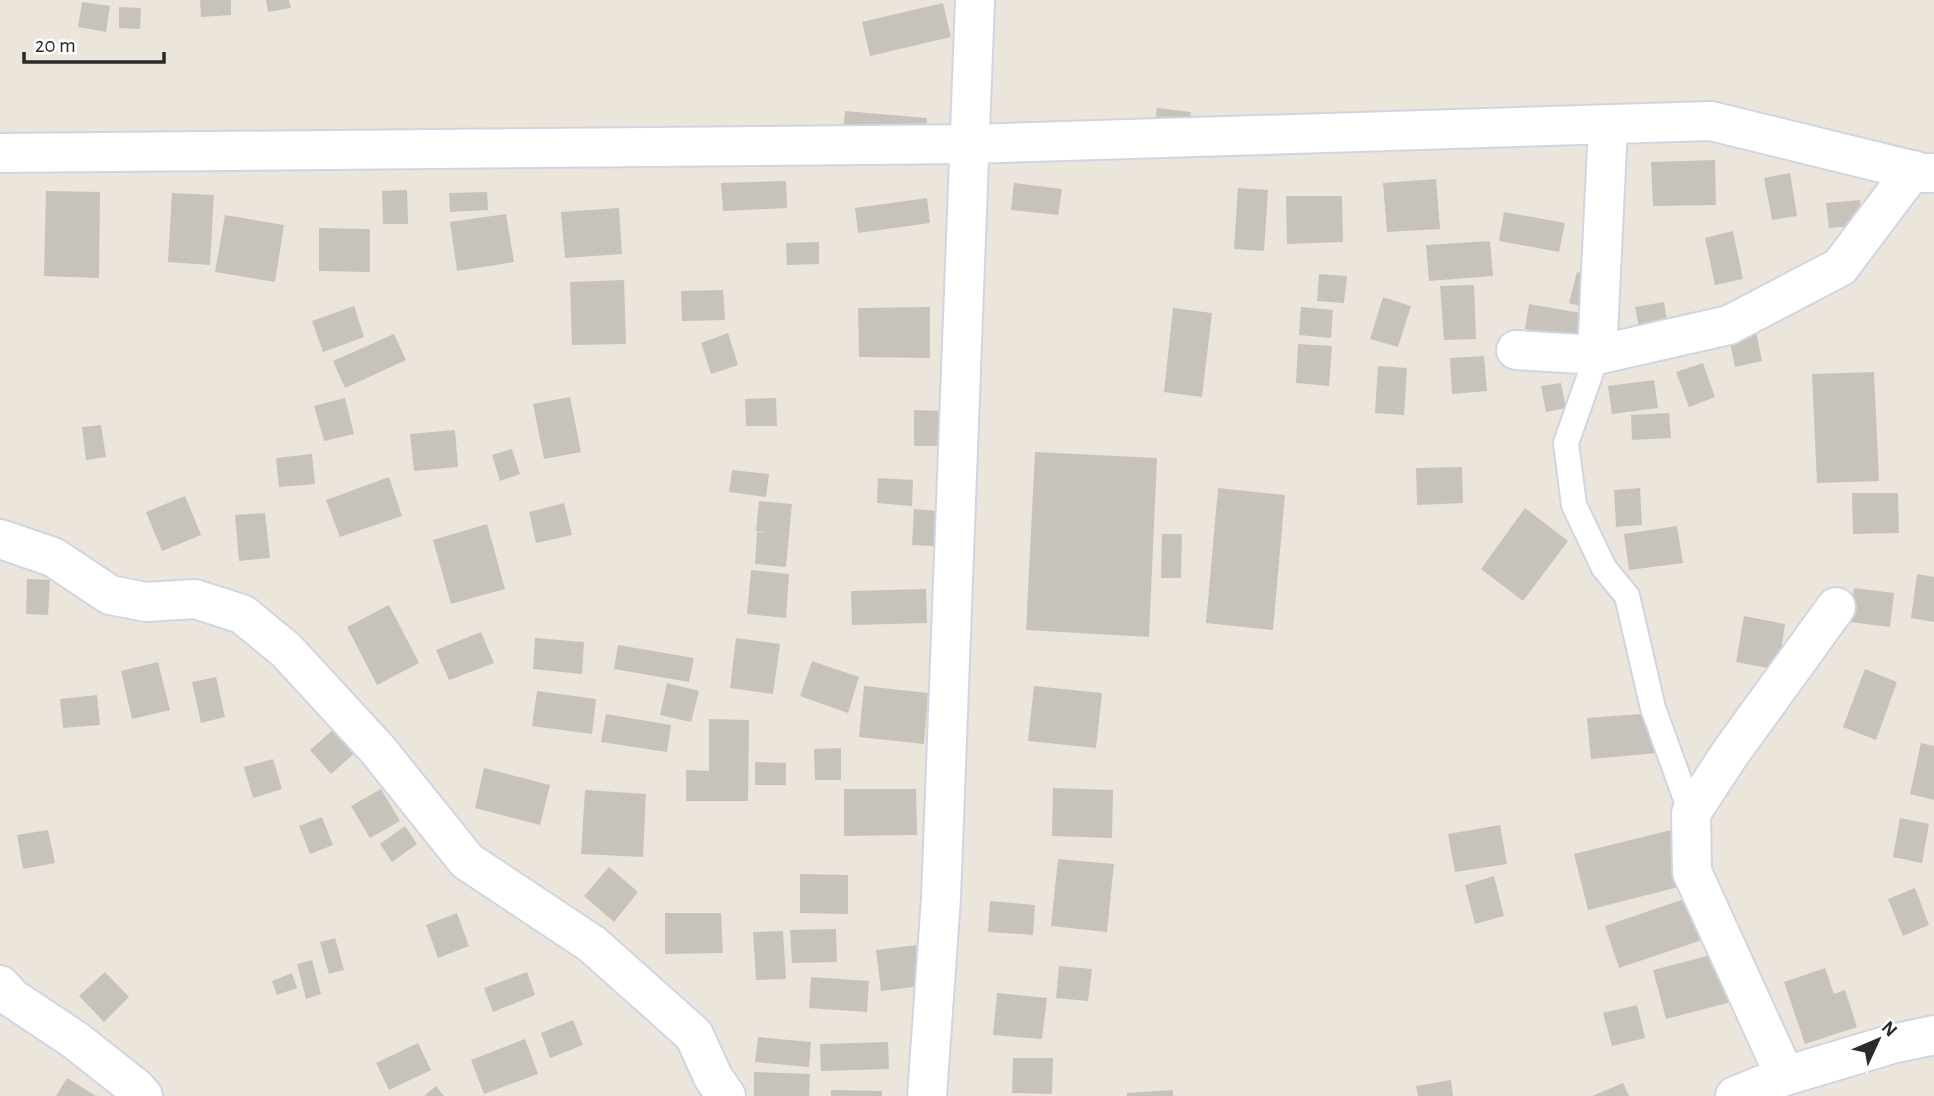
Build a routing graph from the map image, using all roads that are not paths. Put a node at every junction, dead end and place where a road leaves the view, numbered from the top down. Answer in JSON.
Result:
{"nodes":[{"id":1,"x":975,"y":0,"type":"edge"},
{"id":2,"x":1608,"y":126,"type":"junction"},
{"id":3,"x":970,"y":144,"type":"junction"},
{"id":4,"x":0,"y":153,"type":"edge"},
{"id":5,"x":1923,"y":172,"type":"edge"},
{"id":6,"x":1516,"y":350,"type":"dead end"},
{"id":7,"x":1597,"y":355,"type":"junction"},
{"id":8,"x":0,"y":540,"type":"edge"},
{"id":9,"x":1836,"y":607,"type":"dead end"},
{"id":10,"x":1691,"y":813,"type":"junction"},
{"id":11,"x":0,"y":985,"type":"edge"},
{"id":12,"x":1934,"y":1035,"type":"edge"},
{"id":13,"x":1785,"y":1076,"type":"junction"},
{"id":14,"x":144,"y":1096,"type":"edge"},
{"id":15,"x":726,"y":1096,"type":"edge"},
{"id":16,"x":928,"y":1096,"type":"edge"},
{"id":17,"x":1735,"y":1096,"type":"edge"}],
"edges":[{"from":1,"to":3,"type":"street"},
{"from":2,"to":3,"type":"street"},
{"from":2,"to":5,"type":"street"},
{"from":2,"to":7,"type":"street"},
{"from":3,"to":4,"type":"street"},
{"from":3,"to":16,"type":"street"},
{"from":5,"to":7,"type":"street"},
{"from":6,"to":7,"type":"street"},
{"from":7,"to":10,"type":"lane"},
{"from":8,"to":15,"type":"street"},
{"from":9,"to":10,"type":"street"},
{"from":10,"to":13,"type":"street"},
{"from":11,"to":14,"type":"street"},
{"from":12,"to":13,"type":"street"},
{"from":13,"to":17,"type":"street"}]}
